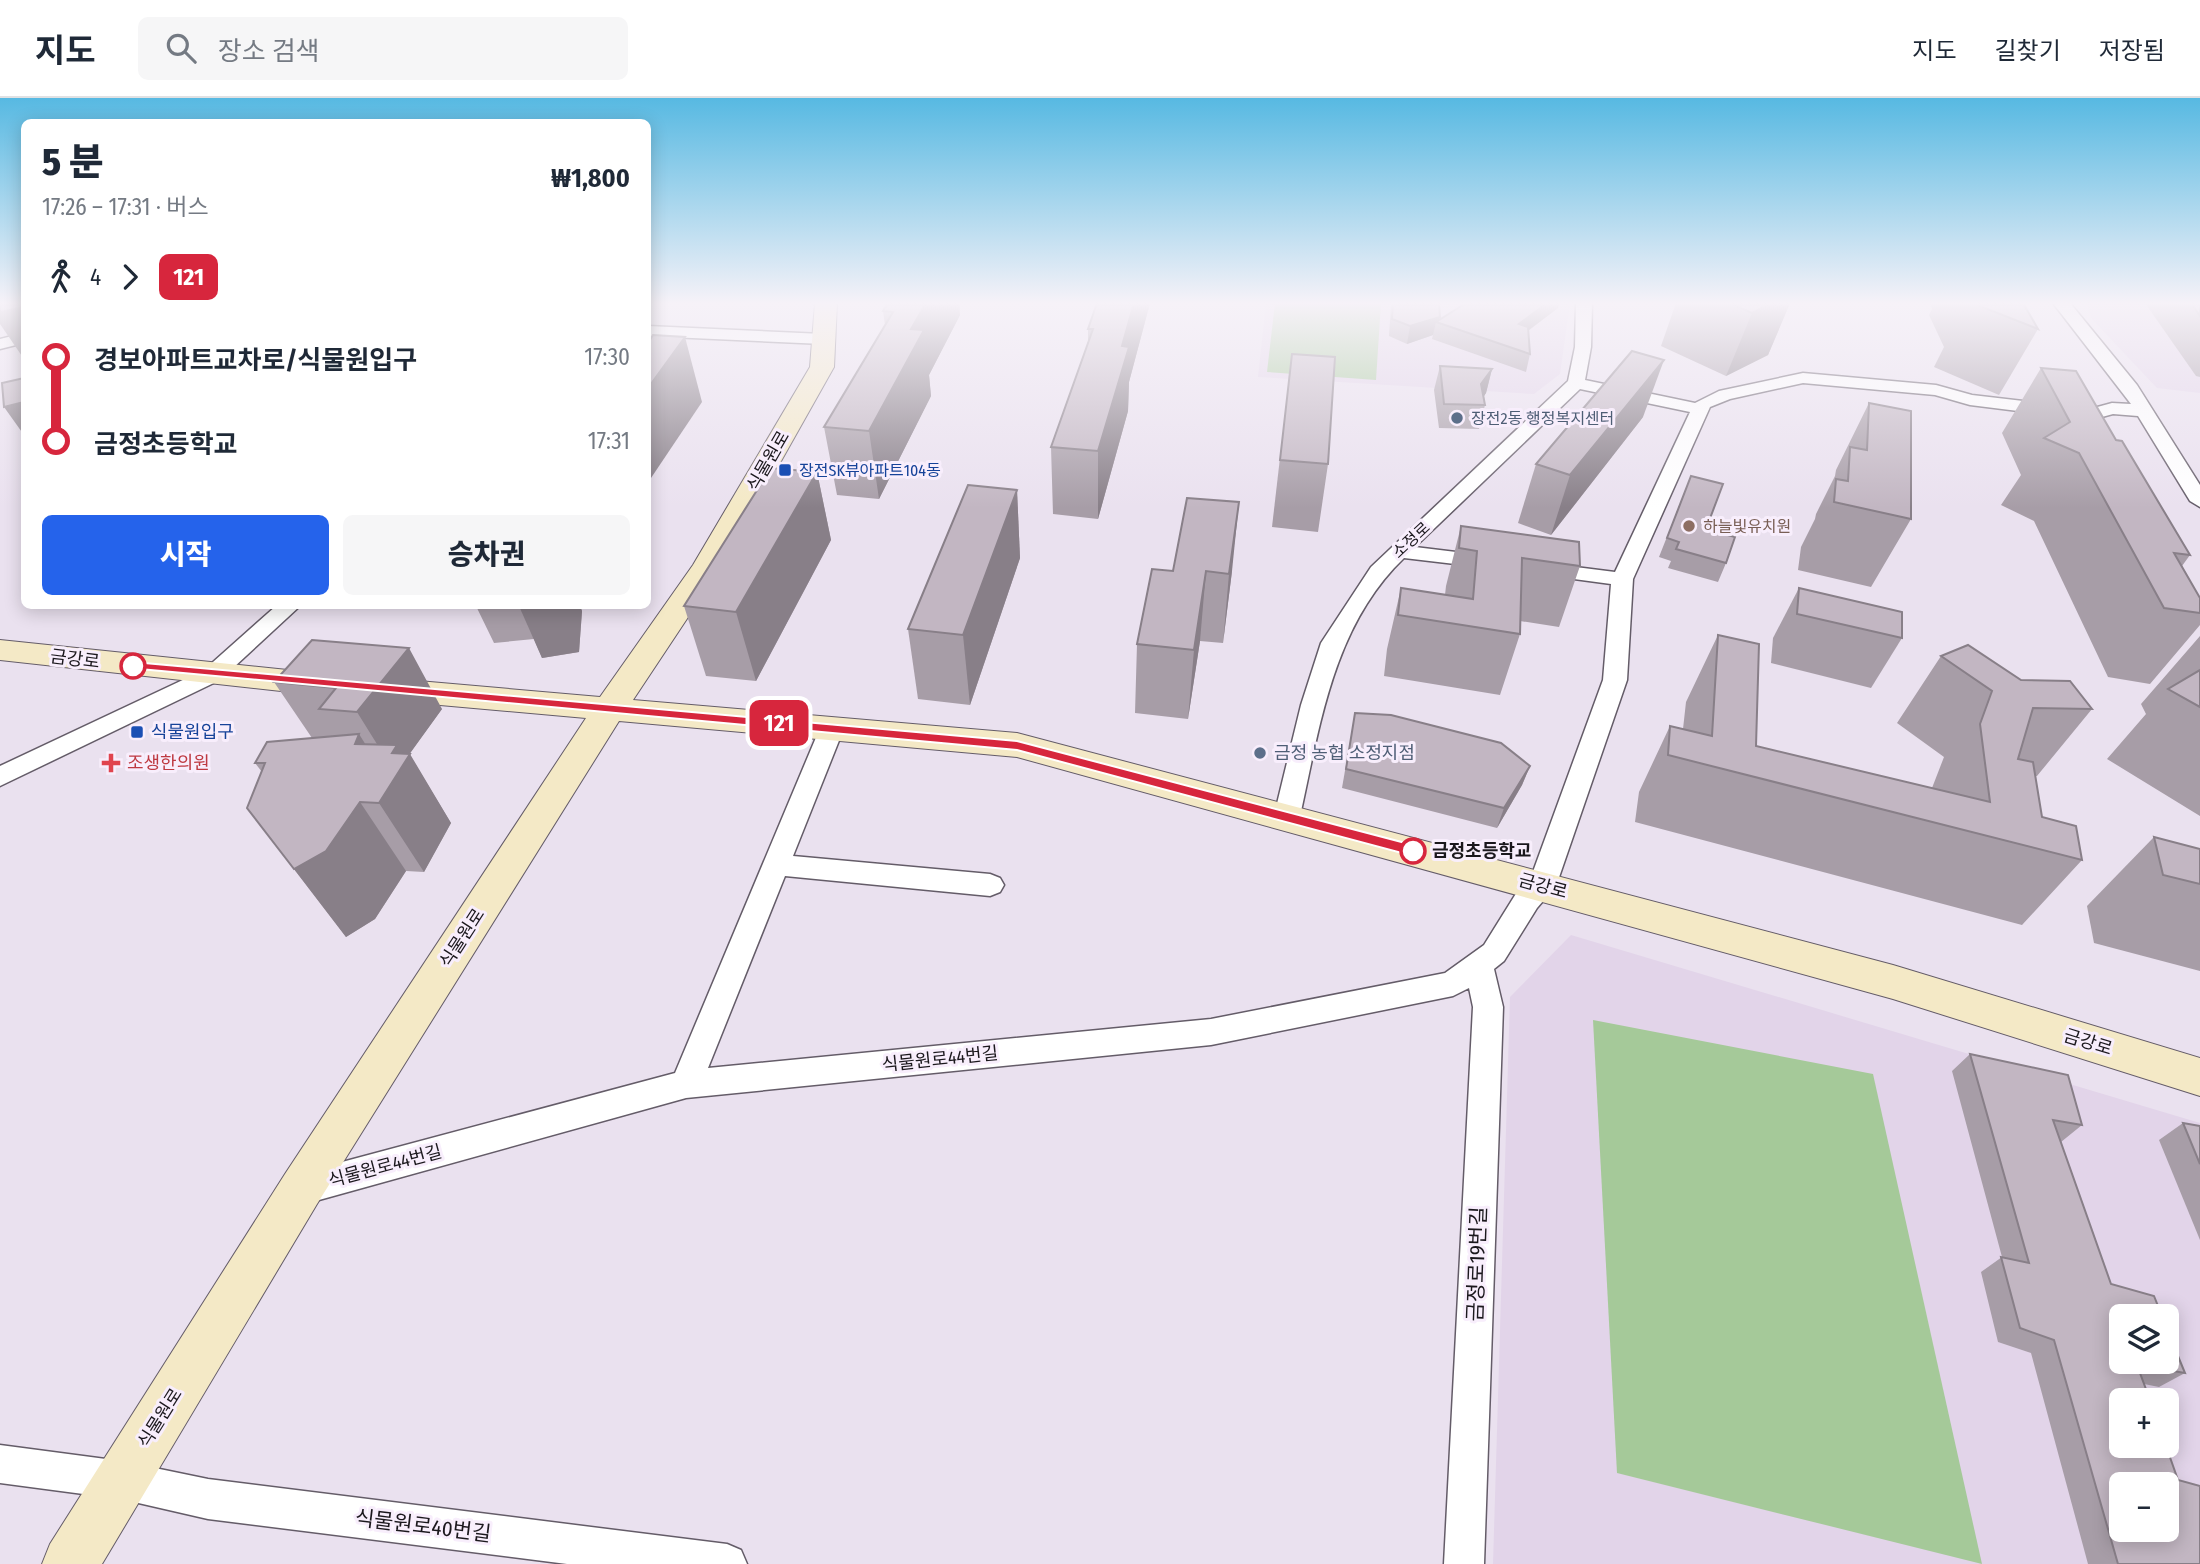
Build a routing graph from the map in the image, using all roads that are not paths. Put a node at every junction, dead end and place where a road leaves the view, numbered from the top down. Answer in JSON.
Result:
{"nodes":[{"id":1,"x":819,"y":371,"type":"edge"},
{"id":2,"x":1578,"y":371,"type":"edge"},
{"id":3,"x":2117,"y":371,"type":"edge"},
{"id":4,"x":1576,"y":383,"type":"junction"},
{"id":5,"x":1700,"y":409,"type":"junction"},
{"id":6,"x":2144,"y":411,"type":"junction"},
{"id":7,"x":2200,"y":501,"type":"edge"},
{"id":8,"x":1400,"y":551,"type":"junction"},
{"id":9,"x":1622,"y":579,"type":"junction"},
{"id":10,"x":286,"y":609,"type":"edge"},
{"id":11,"x":0,"y":650,"type":"edge"},
{"id":12,"x":212,"y":675,"type":"junction"},
{"id":13,"x":610,"y":708,"type":"junction"},
{"id":14,"x":832,"y":728,"type":"junction"},
{"id":15,"x":0,"y":777,"type":"edge"},
{"id":16,"x":1287,"y":816,"type":"junction"},
{"id":17,"x":776,"y":865,"type":"junction"},
{"id":18,"x":990,"y":885,"type":"dead end"},
{"id":19,"x":1542,"y":886,"type":"junction"},
{"id":20,"x":1479,"y":964,"type":"junction"},
{"id":21,"x":2200,"y":1077,"type":"edge"},
{"id":22,"x":686,"y":1084,"type":"junction"},
{"id":23,"x":301,"y":1189,"type":"junction"},
{"id":24,"x":0,"y":1464,"type":"edge"},
{"id":25,"x":121,"y":1480,"type":"junction"},
{"id":26,"x":70,"y":1564,"type":"edge"},
{"id":27,"x":727,"y":1564,"type":"edge"},
{"id":28,"x":1464,"y":1564,"type":"edge"}],
"edges":[{"from":1,"to":13,"type":"main road","name":"식물원로"},
{"from":2,"to":4,"type":"street"},
{"from":3,"to":6,"type":"street"},
{"from":4,"to":5,"type":"street"},
{"from":4,"to":8,"type":"street","name":"소정로"},
{"from":5,"to":6,"type":"street"},
{"from":5,"to":9,"type":"street"},
{"from":6,"to":7,"type":"street"},
{"from":8,"to":9,"type":"street"},
{"from":8,"to":16,"type":"street","name":"소정로"},
{"from":9,"to":19,"type":"street"},
{"from":10,"to":12,"type":"street"},
{"from":11,"to":12,"type":"street","name":"금강로"},
{"from":12,"to":13,"type":"main road","name":"금강로"},
{"from":12,"to":15,"type":"street"},
{"from":13,"to":14,"type":"main road","name":"금강로"},
{"from":13,"to":23,"type":"main road","name":"식물원로"},
{"from":14,"to":16,"type":"main road","name":"금강로"},
{"from":14,"to":17,"type":"street"},
{"from":16,"to":19,"type":"main road","name":"금강로"},
{"from":17,"to":18,"type":"street"},
{"from":17,"to":22,"type":"street"},
{"from":19,"to":20,"type":"street","name":"식물원로44번길"},
{"from":19,"to":21,"type":"main road","name":"금강로"},
{"from":20,"to":22,"type":"street","name":"식물원로44번길"},
{"from":20,"to":28,"type":"street","name":"금정로19번길"},
{"from":22,"to":23,"type":"street","name":"식물원로44번길"},
{"from":23,"to":25,"type":"main road","name":"식물원로"},
{"from":24,"to":25,"type":"street","name":"식물원로40번길"},
{"from":25,"to":26,"type":"main road","name":"식물원로"},
{"from":25,"to":27,"type":"street","name":"식물원로40번길"}]}
